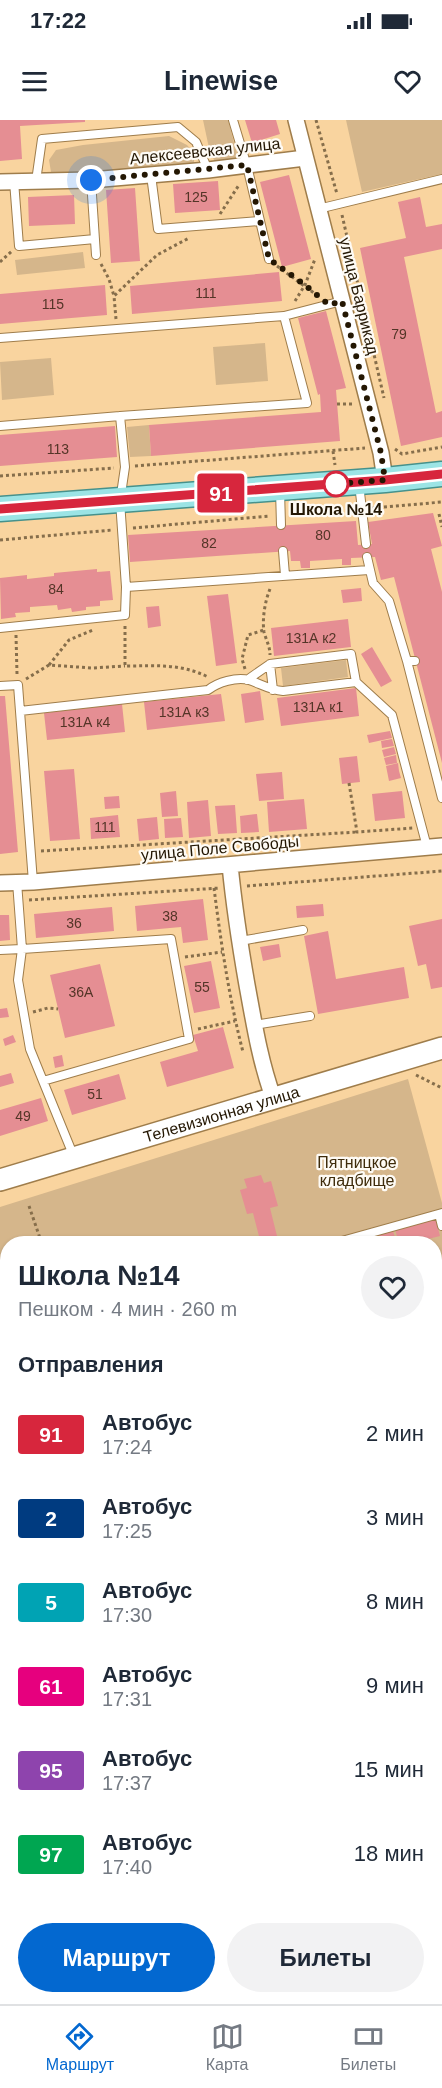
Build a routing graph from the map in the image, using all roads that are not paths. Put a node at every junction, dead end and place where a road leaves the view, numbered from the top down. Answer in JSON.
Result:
{"nodes":[{"id":1,"x":234,"y":120,"type":"edge"},
{"id":2,"x":296,"y":120,"type":"edge"},
{"id":3,"x":305,"y":158,"type":"junction"},
{"id":4,"x":247,"y":168,"type":"junction"},
{"id":5,"x":208,"y":170,"type":"junction"},
{"id":6,"x":151,"y":175,"type":"junction"},
{"id":7,"x":442,"y":179,"type":"edge"},
{"id":8,"x":91,"y":180,"type":"junction"},
{"id":9,"x":36,"y":181,"type":"junction"},
{"id":10,"x":7,"y":182,"type":"edge"},
{"id":11,"x":318,"y":209,"type":"junction"},
{"id":12,"x":260,"y":221,"type":"junction"},
{"id":13,"x":95,"y":239,"type":"junction"},
{"id":14,"x":96,"y":255,"type":"road end"},
{"id":15,"x":269,"y":259,"type":"road end"},
{"id":16,"x":335,"y":303,"type":"junction"},
{"id":17,"x":284,"y":316,"type":"junction"},
{"id":18,"x":0,"y":338,"type":"edge"},
{"id":19,"x":120,"y":417,"type":"junction"},
{"id":20,"x":0,"y":426,"type":"edge"},
{"id":21,"x":442,"y":476,"type":"edge"},
{"id":22,"x":385,"y":480,"type":"junction"},
{"id":23,"x":359,"y":482,"type":"junction"},
{"id":24,"x":280,"y":488,"type":"junction"},
{"id":25,"x":120,"y":501,"type":"junction"},
{"id":26,"x":0,"y":509,"type":"edge"},
{"id":27,"x":281,"y":525,"type":"dead end"},
{"id":28,"x":366,"y":544,"type":"dead end"},
{"id":29,"x":283,"y":551,"type":"dead end"},
{"id":30,"x":367,"y":558,"type":"dead end"},
{"id":31,"x":369,"y":570,"type":"junction"},
{"id":32,"x":285,"y":575,"type":"junction"},
{"id":33,"x":126,"y":587,"type":"junction"},
{"id":34,"x":0,"y":628,"type":"edge"},
{"id":35,"x":270,"y":664,"type":"junction"},
{"id":36,"x":247,"y":680,"type":"junction"},
{"id":37,"x":356,"y":682,"type":"junction"},
{"id":38,"x":0,"y":686,"type":"edge"},
{"id":39,"x":273,"y":690,"type":"junction"},
{"id":40,"x":20,"y":711,"type":"junction"},
{"id":41,"x":442,"y":798,"type":"edge"},
{"id":42,"x":435,"y":846,"type":"edge"},
{"id":43,"x":230,"y":866,"type":"junction"},
{"id":44,"x":17,"y":881,"type":"junction"},
{"id":45,"x":0,"y":882,"type":"edge"},
{"id":46,"x":33,"y":882,"type":"junction"},
{"id":47,"x":303,"y":930,"type":"dead end"},
{"id":48,"x":240,"y":940,"type":"junction"},
{"id":49,"x":22,"y":949,"type":"junction"},
{"id":50,"x":0,"y":950,"type":"edge"},
{"id":51,"x":310,"y":1016,"type":"dead end"},
{"id":52,"x":254,"y":1025,"type":"junction"},
{"id":53,"x":442,"y":1048,"type":"edge"},
{"id":54,"x":43,"y":1081,"type":"junction"},
{"id":55,"x":273,"y":1097,"type":"junction"},
{"id":56,"x":74,"y":1158,"type":"junction"},
{"id":57,"x":0,"y":1180,"type":"edge"},
{"id":58,"x":440,"y":1213,"type":"edge"},
{"id":59,"x":442,"y":1226,"type":"edge"},
{"id":60,"x":359,"y":1236,"type":"edge"}],
"edges":[{"from":1,"to":4,"type":"lane"},
{"from":2,"to":3,"type":"street","name":"улица Баррикад"},
{"from":3,"to":4,"type":"street","name":"Алексеевская улица"},
{"from":3,"to":11,"type":"street","name":"улица Баррикад"},
{"from":4,"to":5,"type":"street","name":"Алексеевская улица"},
{"from":4,"to":12,"type":"lane"},
{"from":5,"to":6,"type":"street","name":"Алексеевская улица"},
{"from":5,"to":9,"type":"lane"},
{"from":6,"to":8,"type":"street","name":"Алексеевская улица"},
{"from":6,"to":12,"type":"lane"},
{"from":7,"to":11,"type":"lane"},
{"from":8,"to":9,"type":"street","name":"Алексеевская улица"},
{"from":8,"to":13,"type":"lane"},
{"from":9,"to":10,"type":"street","name":"Алексеевская улица"},
{"from":10,"to":13,"type":"lane"},
{"from":11,"to":16,"type":"street","name":"улица Баррикад"},
{"from":12,"to":15,"type":"lane"},
{"from":13,"to":14,"type":"lane"},
{"from":16,"to":17,"type":"lane"},
{"from":16,"to":22,"type":"street","name":"улица Баррикад"},
{"from":17,"to":18,"type":"lane"},
{"from":17,"to":19,"type":"lane"},
{"from":19,"to":20,"type":"lane"},
{"from":19,"to":25,"type":"lane"},
{"from":21,"to":22,"type":"main road"},
{"from":22,"to":23,"type":"main road"},
{"from":23,"to":24,"type":"main road"},
{"from":23,"to":28,"type":"lane"},
{"from":24,"to":25,"type":"main road"},
{"from":24,"to":27,"type":"lane"},
{"from":25,"to":26,"type":"main road"},
{"from":25,"to":33,"type":"lane"},
{"from":29,"to":32,"type":"lane"},
{"from":30,"to":31,"type":"lane"},
{"from":31,"to":32,"type":"lane"},
{"from":31,"to":41,"type":"lane"},
{"from":32,"to":33,"type":"lane"},
{"from":33,"to":34,"type":"lane"},
{"from":35,"to":36,"type":"lane"},
{"from":35,"to":37,"type":"lane"},
{"from":35,"to":39,"type":"lane"},
{"from":36,"to":39,"type":"lane"},
{"from":36,"to":40,"type":"lane"},
{"from":37,"to":39,"type":"lane"},
{"from":37,"to":42,"type":"lane"},
{"from":38,"to":40,"type":"lane"},
{"from":40,"to":46,"type":"lane"},
{"from":42,"to":43,"type":"street","name":"улица Поле Свободы"},
{"from":43,"to":46,"type":"street","name":"улица Поле Свободы"},
{"from":43,"to":48,"type":"street"},
{"from":44,"to":45,"type":"street","name":"улица Поле Свободы"},
{"from":44,"to":46,"type":"street","name":"улица Поле Свободы"},
{"from":44,"to":49,"type":"lane"},
{"from":47,"to":48,"type":"lane"},
{"from":48,"to":52,"type":"street"},
{"from":49,"to":50,"type":"lane"},
{"from":49,"to":54,"type":"lane"},
{"from":49,"to":54,"type":"lane"},
{"from":51,"to":52,"type":"lane"},
{"from":52,"to":55,"type":"street"},
{"from":53,"to":55,"type":"main road","name":"Телевизионная улица"},
{"from":54,"to":56,"type":"lane"},
{"from":55,"to":56,"type":"main road","name":"Телевизионная улица"},
{"from":56,"to":57,"type":"main road","name":"Телевизионная улица"},
{"from":58,"to":59,"type":"lane"},
{"from":58,"to":60,"type":"lane"}]}
